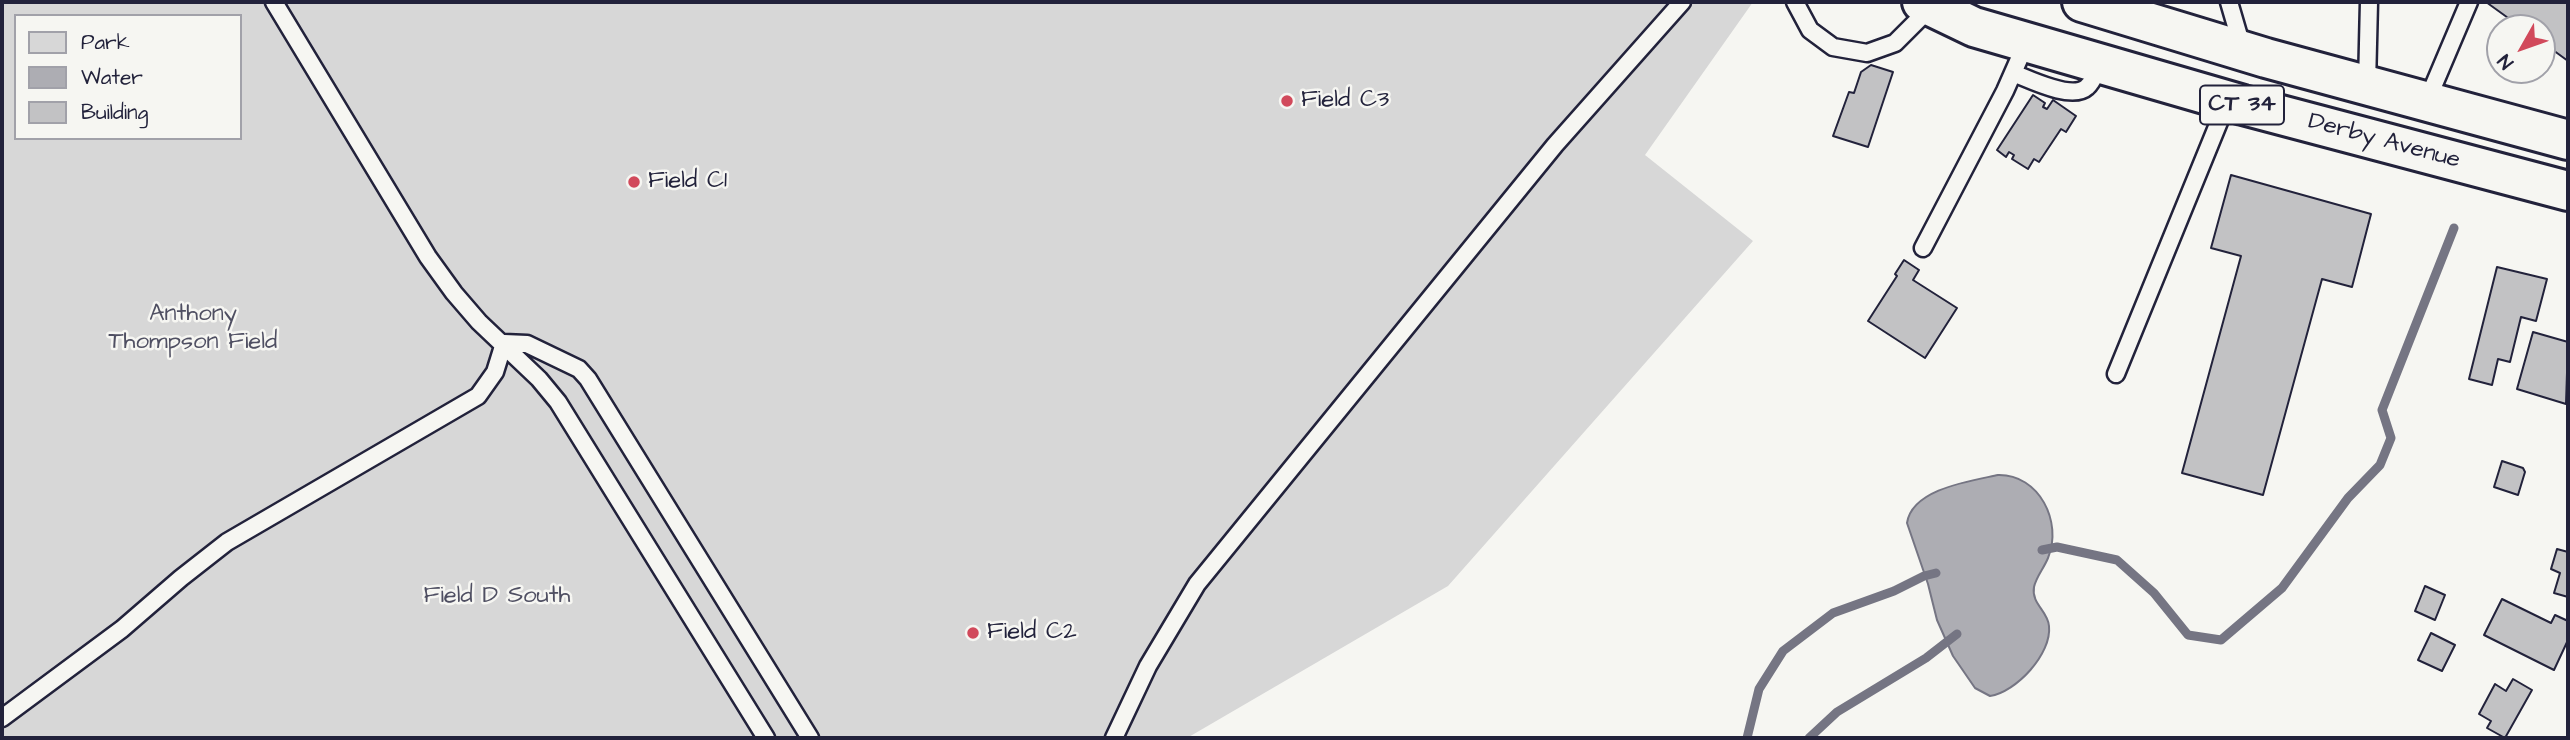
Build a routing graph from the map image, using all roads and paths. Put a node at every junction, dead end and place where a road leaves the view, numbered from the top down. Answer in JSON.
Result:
{"nodes":[{"id":1,"x":274,"y":2,"type":"edge"},
{"id":2,"x":1682,"y":2,"type":"edge"},
{"id":3,"x":1795,"y":2,"type":"edge"},
{"id":4,"x":2088,"y":2,"type":"edge"},
{"id":5,"x":2229,"y":2,"type":"edge"},
{"id":6,"x":2368,"y":2,"type":"edge"},
{"id":7,"x":2469,"y":2,"type":"edge"},
{"id":8,"x":1927,"y":4,"type":"edge"},
{"id":9,"x":2243,"y":51,"type":"junction"},
{"id":10,"x":2020,"y":57,"type":"junction"},
{"id":11,"x":2367,"y":85,"type":"junction"},
{"id":12,"x":2228,"y":100,"type":"junction"},
{"id":13,"x":2427,"y":101,"type":"junction"},
{"id":14,"x":2568,"y":140,"type":"edge"},
{"id":15,"x":2568,"y":191,"type":"edge"},
{"id":16,"x":1923,"y":248,"type":"dead end"},
{"id":17,"x":504,"y":343,"type":"junction"},
{"id":18,"x":2116,"y":374,"type":"dead end"},
{"id":19,"x":2,"y":718,"type":"edge"},
{"id":20,"x":766,"y":738,"type":"edge"},
{"id":21,"x":810,"y":738,"type":"edge"},
{"id":22,"x":1114,"y":738,"type":"edge"}],
"edges":[{"from":1,"to":17,"type":"lane"},
{"from":2,"to":22,"type":"lane"},
{"from":3,"to":8,"type":"lane"},
{"from":4,"to":9,"type":"highway","name":"Derby Avenue","number":"CT 34"},
{"from":5,"to":9,"type":"lane"},
{"from":6,"to":11,"type":"lane"},
{"from":7,"to":13,"type":"lane"},
{"from":8,"to":10,"type":"highway","name":"Derby Avenue","number":"CT 34"},
{"from":9,"to":11,"type":"highway","name":"Derby Avenue","number":"CT 34"},
{"from":9,"to":12,"type":"highway"},
{"from":10,"to":12,"type":"highway","name":"Derby Avenue","number":"CT 34"},
{"from":10,"to":16,"type":"lane"},
{"from":11,"to":13,"type":"highway","name":"Derby Avenue","number":"CT 34"},
{"from":12,"to":15,"type":"highway","name":"Derby Avenue","number":"CT 34"},
{"from":12,"to":18,"type":"lane"},
{"from":13,"to":14,"type":"highway","name":"Derby Avenue","number":"CT 34"},
{"from":17,"to":19,"type":"lane"},
{"from":17,"to":20,"type":"lane"},
{"from":17,"to":21,"type":"lane"}]}
